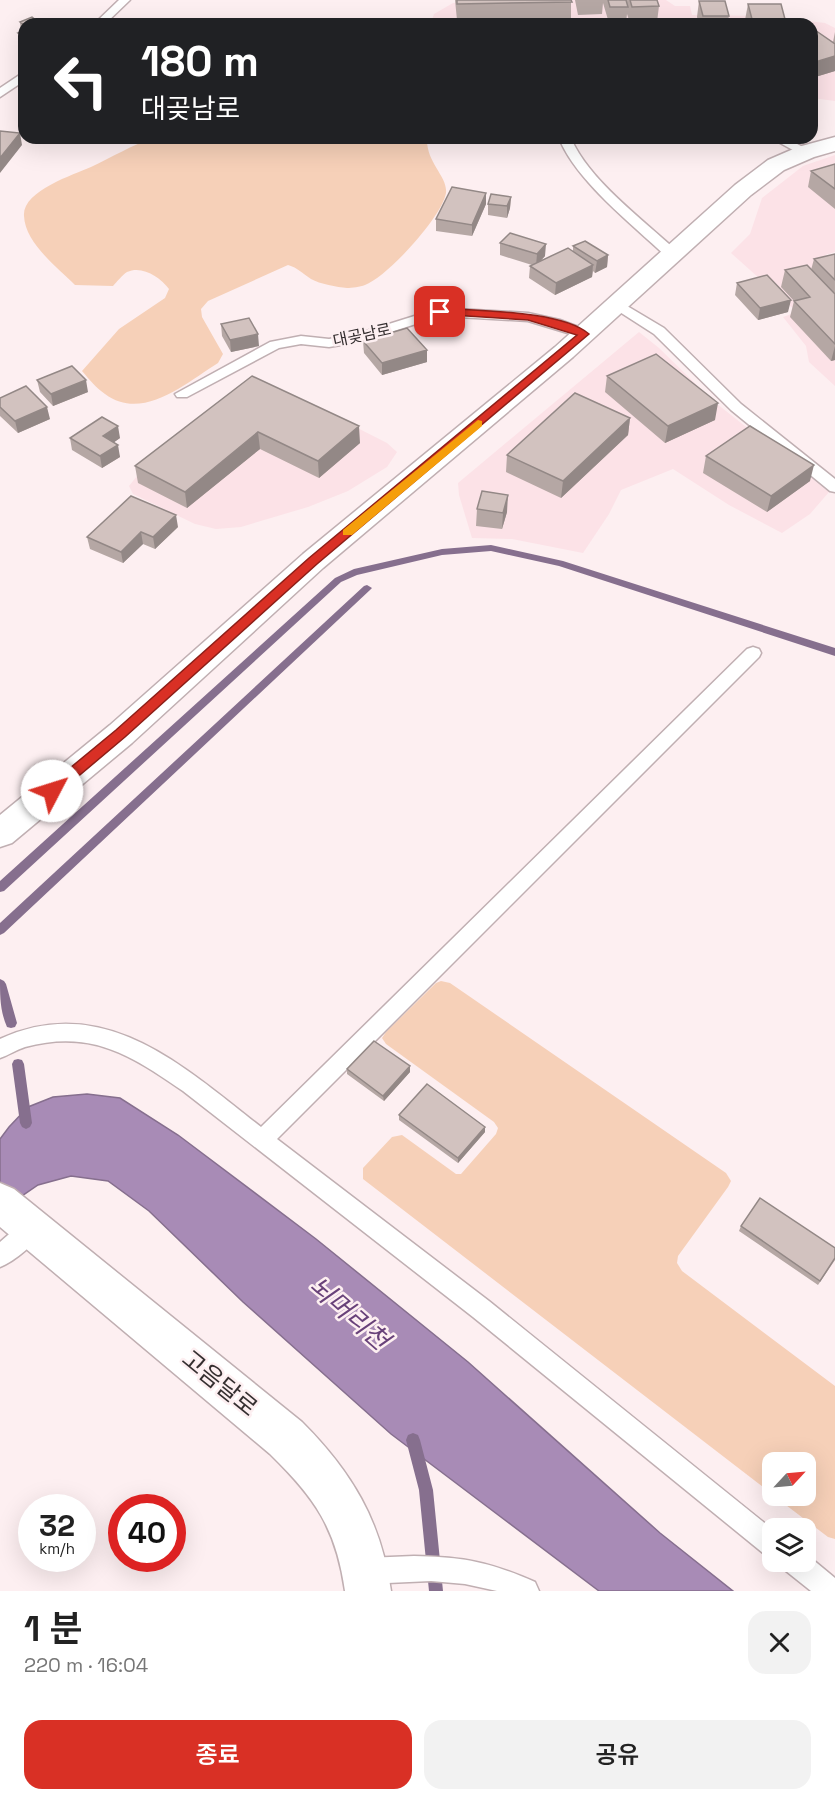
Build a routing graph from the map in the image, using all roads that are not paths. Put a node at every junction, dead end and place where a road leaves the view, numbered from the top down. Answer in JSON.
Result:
{"nodes":[{"id":1,"x":125,"y":0,"type":"edge"},
{"id":2,"x":105,"y":18,"type":"edge"},
{"id":3,"x":18,"y":80,"type":"edge"},
{"id":4,"x":0,"y":94,"type":"edge"},
{"id":5,"x":567,"y":144,"type":"edge"},
{"id":6,"x":789,"y":144,"type":"edge"},
{"id":7,"x":835,"y":144,"type":"edge"},
{"id":8,"x":806,"y":152,"type":"junction"},
{"id":9,"x":672,"y":254,"type":"junction"},
{"id":10,"x":617,"y":304,"type":"junction"},
{"id":11,"x":584,"y":334,"type":"junction"},
{"id":12,"x":183,"y":394,"type":"dead end"},
{"id":13,"x":835,"y":487,"type":"edge"},
{"id":14,"x":753,"y":653,"type":"dead end"},
{"id":15,"x":0,"y":834,"type":"edge"},
{"id":16,"x":0,"y":1049,"type":"edge"},
{"id":17,"x":262,"y":1140,"type":"junction"},
{"id":18,"x":0,"y":1202,"type":"edge"},
{"id":19,"x":32,"y":1228,"type":"junction"},
{"id":20,"x":0,"y":1256,"type":"edge"},
{"id":21,"x":762,"y":1536,"type":"edge"},
{"id":22,"x":807,"y":1572,"type":"edge"},
{"id":23,"x":378,"y":1577,"type":"edge"},
{"id":24,"x":526,"y":1591,"type":"edge"},
{"id":25,"x":831,"y":1591,"type":"edge"}],
"edges":[{"from":1,"to":2,"type":"lane"},
{"from":3,"to":4,"type":"lane"},
{"from":5,"to":9,"type":"lane"},
{"from":6,"to":8,"type":"lane"},
{"from":7,"to":8,"type":"street"},
{"from":8,"to":9,"type":"street"},
{"from":9,"to":10,"type":"street"},
{"from":10,"to":11,"type":"street"},
{"from":10,"to":13,"type":"lane"},
{"from":11,"to":12,"type":"lane","name":"대곶남로"},
{"from":11,"to":15,"type":"street"},
{"from":14,"to":17,"type":"lane"},
{"from":16,"to":17,"type":"lane"},
{"from":17,"to":21,"type":"lane"},
{"from":18,"to":19,"type":"street","name":"고음달로"},
{"from":19,"to":20,"type":"lane"},
{"from":19,"to":23,"type":"street","name":"고음달로"},
{"from":22,"to":25,"type":"lane"},
{"from":23,"to":24,"type":"lane","name":"고음달로"}]}
